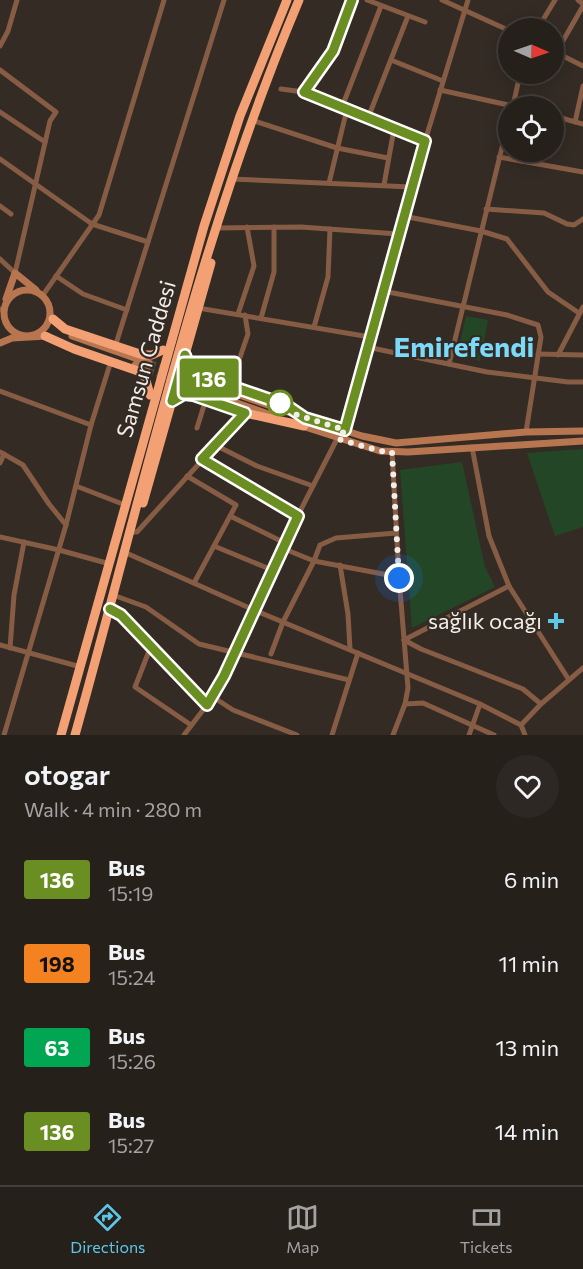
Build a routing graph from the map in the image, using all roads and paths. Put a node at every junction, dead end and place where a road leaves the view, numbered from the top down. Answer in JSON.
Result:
{"nodes":[{"id":1,"x":17,"y":0,"type":"edge"},
{"id":2,"x":164,"y":0,"type":"edge"},
{"id":3,"x":224,"y":0,"type":"edge"},
{"id":4,"x":287,"y":0,"type":"edge"},
{"id":5,"x":299,"y":0,"type":"edge"},
{"id":6,"x":352,"y":0,"type":"edge"},
{"id":7,"x":367,"y":0,"type":"edge"},
{"id":8,"x":442,"y":0,"type":"edge"},
{"id":9,"x":468,"y":0,"type":"edge"},
{"id":10,"x":555,"y":0,"type":"edge"},
{"id":11,"x":578,"y":0,"type":"edge"},
{"id":12,"x":583,"y":5,"type":"edge"},
{"id":13,"x":381,"y":6,"type":"junction"},
{"id":14,"x":463,"y":10,"type":"junction"},
{"id":15,"x":408,"y":16,"type":"junction"},
{"id":16,"x":544,"y":18,"type":"edge"},
{"id":17,"x":425,"y":22,"type":"dead end"},
{"id":18,"x":498,"y":26,"type":"edge"},
{"id":19,"x":564,"y":37,"type":"edge"},
{"id":20,"x":0,"y":46,"type":"edge"},
{"id":21,"x":564,"y":56,"type":"edge"},
{"id":22,"x":391,"y":60,"type":"junction"},
{"id":23,"x":583,"y":66,"type":"edge"},
{"id":24,"x":0,"y":70,"type":"edge"},
{"id":25,"x":443,"y":81,"type":"junction"},
{"id":26,"x":583,"y":86,"type":"edge"},
{"id":27,"x":281,"y":89,"type":"dead end"},
{"id":28,"x":440,"y":90,"type":"junction"},
{"id":29,"x":304,"y":92,"type":"junction"},
{"id":30,"x":498,"y":103,"type":"edge"},
{"id":31,"x":344,"y":109,"type":"junction"},
{"id":32,"x":0,"y":112,"type":"edge"},
{"id":33,"x":368,"y":118,"type":"junction"},
{"id":34,"x":564,"y":119,"type":"edge"},
{"id":35,"x":252,"y":120,"type":"junction"},
{"id":36,"x":575,"y":122,"type":"junction"},
{"id":37,"x":583,"y":124,"type":"edge"},
{"id":38,"x":394,"y":129,"type":"junction"},
{"id":39,"x":425,"y":141,"type":"junction"},
{"id":40,"x":45,"y":142,"type":"junction"},
{"id":41,"x":337,"y":148,"type":"junction"},
{"id":42,"x":388,"y":158,"type":"junction"},
{"id":43,"x":0,"y":159,"type":"edge"},
{"id":44,"x":498,"y":161,"type":"edge"},
{"id":45,"x":527,"y":162,"type":"edge"},
{"id":46,"x":583,"y":172,"type":"edge"},
{"id":47,"x":231,"y":179,"type":"junction"},
{"id":48,"x":35,"y":183,"type":"junction"},
{"id":49,"x":329,"y":183,"type":"junction"},
{"id":50,"x":384,"y":185,"type":"junction"},
{"id":51,"x":411,"y":187,"type":"junction"},
{"id":52,"x":0,"y":206,"type":"edge"},
{"id":53,"x":486,"y":209,"type":"junction"},
{"id":54,"x":11,"y":214,"type":"dead end"},
{"id":55,"x":403,"y":216,"type":"junction"},
{"id":56,"x":583,"y":219,"type":"edge"},
{"id":57,"x":92,"y":224,"type":"junction"},
{"id":58,"x":204,"y":226,"type":"junction"},
{"id":59,"x":247,"y":227,"type":"junction"},
{"id":60,"x":274,"y":227,"type":"junction"},
{"id":61,"x":215,"y":228,"type":"junction"},
{"id":62,"x":330,"y":229,"type":"junction"},
{"id":63,"x":481,"y":231,"type":"junction"},
{"id":64,"x":398,"y":234,"type":"junction"},
{"id":65,"x":148,"y":242,"type":"junction"},
{"id":66,"x":0,"y":259,"type":"edge"},
{"id":67,"x":15,"y":273,"type":"junction"},
{"id":68,"x":56,"y":276,"type":"junction"},
{"id":69,"x":383,"y":291,"type":"junction"},
{"id":70,"x":43,"y":295,"type":"junction"},
{"id":71,"x":463,"y":307,"type":"junction"},
{"id":72,"x":583,"y":307,"type":"edge"},
{"id":73,"x":2,"y":308,"type":"edge"},
{"id":74,"x":50,"y":309,"type":"junction"},
{"id":75,"x":204,"y":309,"type":"dead end"},
{"id":76,"x":127,"y":310,"type":"junction"},
{"id":77,"x":579,"y":314,"type":"junction"},
{"id":78,"x":241,"y":315,"type":"junction"},
{"id":79,"x":261,"y":318,"type":"junction"},
{"id":80,"x":53,"y":320,"type":"junction"},
{"id":81,"x":0,"y":322,"type":"edge"},
{"id":82,"x":314,"y":327,"type":"junction"},
{"id":83,"x":28,"y":336,"type":"junction"},
{"id":84,"x":45,"y":336,"type":"junction"},
{"id":85,"x":370,"y":337,"type":"junction"},
{"id":86,"x":0,"y":343,"type":"edge"},
{"id":87,"x":115,"y":346,"type":"junction"},
{"id":88,"x":367,"y":347,"type":"junction"},
{"id":89,"x":163,"y":350,"type":"junction"},
{"id":90,"x":538,"y":354,"type":"junction"},
{"id":91,"x":185,"y":355,"type":"junction"},
{"id":92,"x":558,"y":355,"type":"junction"},
{"id":93,"x":583,"y":355,"type":"edge"},
{"id":94,"x":111,"y":361,"type":"junction"},
{"id":95,"x":449,"y":364,"type":"junction"},
{"id":96,"x":534,"y":378,"type":"junction"},
{"id":97,"x":184,"y":380,"type":"tunnel mouth"},
{"id":98,"x":583,"y":382,"type":"edge"},
{"id":99,"x":225,"y":384,"type":"junction"},
{"id":100,"x":0,"y":391,"type":"edge"},
{"id":101,"x":150,"y":395,"type":"junction"},
{"id":102,"x":206,"y":399,"type":"junction"},
{"id":103,"x":172,"y":401,"type":"junction"},
{"id":104,"x":245,"y":413,"type":"junction"},
{"id":105,"x":304,"y":422,"type":"junction"},
{"id":106,"x":91,"y":424,"type":"junction"},
{"id":107,"x":197,"y":428,"type":"dead end"},
{"id":108,"x":345,"y":430,"type":"junction"},
{"id":109,"x":583,"y":431,"type":"edge"},
{"id":110,"x":526,"y":432,"type":"junction"},
{"id":111,"x":338,"y":439,"type":"junction"},
{"id":112,"x":583,"y":441,"type":"edge"},
{"id":113,"x":215,"y":445,"type":"junction"},
{"id":114,"x":472,"y":447,"type":"junction"},
{"id":115,"x":392,"y":452,"type":"junction"},
{"id":116,"x":2,"y":453,"type":"edge"},
{"id":117,"x":202,"y":459,"type":"junction"},
{"id":118,"x":0,"y":463,"type":"edge"},
{"id":119,"x":187,"y":476,"type":"junction"},
{"id":120,"x":76,"y":486,"type":"junction"},
{"id":121,"x":313,"y":486,"type":"junction"},
{"id":122,"x":120,"y":503,"type":"junction"},
{"id":123,"x":230,"y":516,"type":"junction"},
{"id":124,"x":298,"y":516,"type":"junction"},
{"id":125,"x":66,"y":525,"type":"junction"},
{"id":126,"x":123,"y":532,"type":"junction"},
{"id":127,"x":396,"y":533,"type":"junction"},
{"id":128,"x":0,"y":537,"type":"edge"},
{"id":129,"x":24,"y":542,"type":"junction"},
{"id":130,"x":284,"y":545,"type":"junction"},
{"id":131,"x":214,"y":546,"type":"junction"},
{"id":132,"x":59,"y":550,"type":"junction"},
{"id":133,"x":124,"y":552,"type":"junction"},
{"id":134,"x":314,"y":561,"type":"junction"},
{"id":135,"x":110,"y":564,"type":"junction"},
{"id":136,"x":340,"y":565,"type":"junction"},
{"id":137,"x":272,"y":570,"type":"junction"},
{"id":138,"x":399,"y":578,"type":"junction"},
{"id":139,"x":194,"y":583,"type":"junction"},
{"id":140,"x":509,"y":586,"type":"junction"},
{"id":141,"x":113,"y":594,"type":"junction"},
{"id":142,"x":110,"y":609,"type":"junction"},
{"id":143,"x":254,"y":610,"type":"junction"},
{"id":144,"x":283,"y":622,"type":"junction"},
{"id":145,"x":404,"y":640,"type":"junction"},
{"id":146,"x":0,"y":645,"type":"edge"},
{"id":147,"x":151,"y":646,"type":"junction"},
{"id":148,"x":10,"y":648,"type":"junction"},
{"id":149,"x":350,"y":649,"type":"junction"},
{"id":150,"x":29,"y":653,"type":"junction"},
{"id":151,"x":358,"y":653,"type":"junction"},
{"id":152,"x":234,"y":654,"type":"junction"},
{"id":153,"x":271,"y":654,"type":"dead end"},
{"id":154,"x":81,"y":667,"type":"junction"},
{"id":155,"x":583,"y":668,"type":"edge"},
{"id":156,"x":407,"y":674,"type":"junction"},
{"id":157,"x":349,"y":680,"type":"junction"},
{"id":158,"x":569,"y":680,"type":"junction"},
{"id":159,"x":213,"y":697,"type":"junction"},
{"id":160,"x":405,"y":704,"type":"junction"},
{"id":161,"x":480,"y":704,"type":"junction"},
{"id":162,"x":541,"y":704,"type":"junction"},
{"id":163,"x":207,"y":705,"type":"junction"},
{"id":164,"x":473,"y":724,"type":"junction"},
{"id":165,"x":191,"y":725,"type":"junction"},
{"id":166,"x":521,"y":725,"type":"junction"},
{"id":167,"x":522,"y":734,"type":"edge"},
{"id":168,"x":4,"y":735,"type":"edge"},
{"id":169,"x":62,"y":735,"type":"edge"},
{"id":170,"x":75,"y":735,"type":"edge"},
{"id":171,"x":184,"y":735,"type":"edge"},
{"id":172,"x":297,"y":735,"type":"edge"},
{"id":173,"x":332,"y":735,"type":"edge"},
{"id":174,"x":393,"y":735,"type":"edge"},
{"id":175,"x":469,"y":735,"type":"edge"},
{"id":176,"x":494,"y":735,"type":"edge"}],
"edges":[{"from":1,"to":20,"type":"street"},
{"from":2,"to":57,"type":"street"},
{"from":3,"to":65,"type":"street"},
{"from":4,"to":58,"type":"highway","name":"Samsun Caddesi"},
{"from":5,"to":35,"type":"highway","name":"Samsun Caddesi"},
{"from":6,"to":29,"type":"street"},
{"from":7,"to":13,"type":"street"},
{"from":8,"to":14,"type":"street"},
{"from":9,"to":14,"type":"street"},
{"from":10,"to":16,"type":"street"},
{"from":11,"to":12,"type":"street"},
{"from":12,"to":19,"type":"street"},
{"from":13,"to":15,"type":"street"},
{"from":13,"to":31,"type":"street"},
{"from":14,"to":18,"type":"street"},
{"from":14,"to":25,"type":"street"},
{"from":15,"to":17,"type":"street"},
{"from":15,"to":22,"type":"street"},
{"from":21,"to":23,"type":"street"},
{"from":22,"to":25,"type":"street"},
{"from":22,"to":33,"type":"street"},
{"from":24,"to":40,"type":"street"},
{"from":25,"to":28,"type":"street"},
{"from":26,"to":36,"type":"street"},
{"from":27,"to":29,"type":"street"},
{"from":28,"to":30,"type":"street"},
{"from":28,"to":39,"type":"street"},
{"from":29,"to":31,"type":"street"},
{"from":31,"to":33,"type":"street"},
{"from":31,"to":41,"type":"street"},
{"from":32,"to":40,"type":"street"},
{"from":33,"to":38,"type":"street"},
{"from":34,"to":36,"type":"street"},
{"from":35,"to":41,"type":"street"},
{"from":35,"to":47,"type":"highway","name":"Samsun Caddesi"},
{"from":36,"to":37,"type":"street"},
{"from":38,"to":39,"type":"street"},
{"from":38,"to":42,"type":"street"},
{"from":39,"to":51,"type":"street"},
{"from":40,"to":48,"type":"street"},
{"from":41,"to":42,"type":"street"},
{"from":41,"to":49,"type":"street"},
{"from":42,"to":50,"type":"street"},
{"from":43,"to":48,"type":"street"},
{"from":44,"to":53,"type":"street"},
{"from":45,"to":46,"type":"street"},
{"from":47,"to":49,"type":"street"},
{"from":47,"to":61,"type":"highway","name":"Samsun Caddesi"},
{"from":48,"to":57,"type":"street"},
{"from":48,"to":67,"type":"street"},
{"from":49,"to":50,"type":"street"},
{"from":50,"to":51,"type":"street"},
{"from":51,"to":55,"type":"street"},
{"from":52,"to":54,"type":"street"},
{"from":53,"to":56,"type":"street"},
{"from":53,"to":63,"type":"street"},
{"from":55,"to":63,"type":"street"},
{"from":55,"to":64,"type":"street"},
{"from":57,"to":65,"type":"street"},
{"from":57,"to":68,"type":"street"},
{"from":58,"to":89,"type":"highway"},
{"from":58,"to":126,"type":"highway","name":"Samsun Caddesi"},
{"from":59,"to":60,"type":"street"},
{"from":59,"to":61,"type":"street"},
{"from":59,"to":78,"type":"street"},
{"from":60,"to":62,"type":"street"},
{"from":60,"to":79,"type":"street"},
{"from":61,"to":91,"type":"highway"},
{"from":61,"to":126,"type":"highway","name":"Samsun Caddesi"},
{"from":62,"to":64,"type":"street"},
{"from":62,"to":82,"type":"street"},
{"from":63,"to":71,"type":"street"},
{"from":63,"to":77,"type":"street"},
{"from":64,"to":69,"type":"street"},
{"from":65,"to":76,"type":"street"},
{"from":66,"to":67,"type":"street"},
{"from":67,"to":70,"type":"main road"},
{"from":67,"to":73,"type":"main road"},
{"from":68,"to":70,"type":"street"},
{"from":68,"to":76,"type":"street"},
{"from":69,"to":71,"type":"street"},
{"from":69,"to":85,"type":"street"},
{"from":70,"to":73,"type":"main road"},
{"from":70,"to":74,"type":"main road"},
{"from":71,"to":90,"type":"street"},
{"from":71,"to":95,"type":"street"},
{"from":72,"to":77,"type":"street"},
{"from":73,"to":81,"type":"main road"},
{"from":73,"to":83,"type":"main road"},
{"from":74,"to":80,"type":"main road"},
{"from":74,"to":83,"type":"main road"},
{"from":75,"to":78,"type":"street"},
{"from":76,"to":87,"type":"street"},
{"from":77,"to":92,"type":"street"},
{"from":78,"to":79,"type":"street"},
{"from":78,"to":99,"type":"street"},
{"from":79,"to":82,"type":"street"},
{"from":80,"to":84,"type":"main road"},
{"from":80,"to":87,"type":"highway"},
{"from":82,"to":85,"type":"street"},
{"from":83,"to":84,"type":"main road"},
{"from":83,"to":86,"type":"main road"},
{"from":84,"to":94,"type":"highway"},
{"from":85,"to":88,"type":"street"},
{"from":87,"to":89,"type":"highway"},
{"from":88,"to":95,"type":"street"},
{"from":88,"to":108,"type":"street"},
{"from":89,"to":101,"type":"highway"},
{"from":90,"to":92,"type":"street"},
{"from":90,"to":96,"type":"street"},
{"from":91,"to":99,"type":"highway"},
{"from":91,"to":103,"type":"highway"},
{"from":92,"to":93,"type":"street"},
{"from":94,"to":101,"type":"highway"},
{"from":94,"to":106,"type":"street"},
{"from":95,"to":96,"type":"street"},
{"from":96,"to":98,"type":"street"},
{"from":96,"to":110,"type":"street"},
{"from":97,"to":105,"type":"main road"},
{"from":99,"to":105,"type":"highway"},
{"from":100,"to":106,"type":"street"},
{"from":101,"to":122,"type":"highway"},
{"from":102,"to":103,"type":"highway"},
{"from":102,"to":104,"type":"highway"},
{"from":102,"to":107,"type":"street"},
{"from":103,"to":126,"type":"highway"},
{"from":104,"to":105,"type":"highway"},
{"from":104,"to":113,"type":"street"},
{"from":105,"to":108,"type":"main road"},
{"from":105,"to":111,"type":"main road"},
{"from":106,"to":120,"type":"street"},
{"from":108,"to":110,"type":"main road"},
{"from":108,"to":111,"type":"street"},
{"from":109,"to":110,"type":"main road"},
{"from":111,"to":115,"type":"main road"},
{"from":111,"to":121,"type":"street"},
{"from":112,"to":114,"type":"main road"},
{"from":113,"to":117,"type":"street"},
{"from":113,"to":121,"type":"street"},
{"from":114,"to":115,"type":"main road"},
{"from":114,"to":140,"type":"street"},
{"from":115,"to":127,"type":"street"},
{"from":116,"to":118,"type":"street"},
{"from":116,"to":125,"type":"street"},
{"from":117,"to":119,"type":"street"},
{"from":117,"to":124,"type":"street"},
{"from":119,"to":123,"type":"street"},
{"from":119,"to":126,"type":"street"},
{"from":120,"to":122,"type":"street"},
{"from":120,"to":125,"type":"street"},
{"from":121,"to":124,"type":"street"},
{"from":122,"to":126,"type":"highway"},
{"from":123,"to":130,"type":"street"},
{"from":123,"to":131,"type":"street"},
{"from":124,"to":130,"type":"street"},
{"from":125,"to":132,"type":"street"},
{"from":126,"to":133,"type":"highway","name":"Samsun Caddesi"},
{"from":126,"to":135,"type":"highway","name":"Samsun Caddesi"},
{"from":127,"to":134,"type":"street"},
{"from":127,"to":138,"type":"street"},
{"from":128,"to":129,"type":"street"},
{"from":129,"to":132,"type":"street"},
{"from":129,"to":148,"type":"street"},
{"from":130,"to":134,"type":"street"},
{"from":130,"to":137,"type":"street"},
{"from":131,"to":137,"type":"street"},
{"from":131,"to":139,"type":"street"},
{"from":132,"to":135,"type":"street"},
{"from":132,"to":150,"type":"street"},
{"from":133,"to":139,"type":"street"},
{"from":133,"to":141,"type":"highway","name":"Samsun Caddesi"},
{"from":134,"to":136,"type":"street"},
{"from":134,"to":144,"type":"street"},
{"from":135,"to":154,"type":"highway","name":"Samsun Caddesi"},
{"from":136,"to":138,"type":"street"},
{"from":136,"to":149,"type":"street"},
{"from":137,"to":143,"type":"street"},
{"from":138,"to":145,"type":"street"},
{"from":139,"to":143,"type":"street"},
{"from":140,"to":145,"type":"street"},
{"from":140,"to":158,"type":"street"},
{"from":141,"to":142,"type":"highway","name":"Samsun Caddesi"},
{"from":141,"to":152,"type":"street"},
{"from":142,"to":147,"type":"street"},
{"from":142,"to":170,"type":"highway","name":"Samsun Caddesi"},
{"from":143,"to":144,"type":"street"},
{"from":143,"to":152,"type":"street"},
{"from":144,"to":149,"type":"street"},
{"from":144,"to":153,"type":"street"},
{"from":145,"to":156,"type":"street"},
{"from":145,"to":162,"type":"street"},
{"from":146,"to":148,"type":"street"},
{"from":147,"to":163,"type":"street"},
{"from":147,"to":165,"type":"street"},
{"from":148,"to":150,"type":"street"},
{"from":149,"to":151,"type":"street"},
{"from":150,"to":154,"type":"street"},
{"from":150,"to":168,"type":"street"},
{"from":151,"to":156,"type":"street"},
{"from":151,"to":157,"type":"street"},
{"from":152,"to":157,"type":"street"},
{"from":152,"to":159,"type":"street"},
{"from":154,"to":169,"type":"highway","name":"Samsun Caddesi"},
{"from":155,"to":158,"type":"street"},
{"from":156,"to":160,"type":"street"},
{"from":156,"to":161,"type":"street"},
{"from":157,"to":173,"type":"street"},
{"from":158,"to":162,"type":"street"},
{"from":159,"to":163,"type":"street"},
{"from":159,"to":172,"type":"street"},
{"from":160,"to":164,"type":"street"},
{"from":160,"to":174,"type":"street"},
{"from":161,"to":164,"type":"street"},
{"from":161,"to":166,"type":"street"},
{"from":162,"to":166,"type":"street"},
{"from":163,"to":165,"type":"street"},
{"from":164,"to":175,"type":"street"},
{"from":164,"to":176,"type":"street"},
{"from":165,"to":171,"type":"street"},
{"from":166,"to":167,"type":"street"}]}
